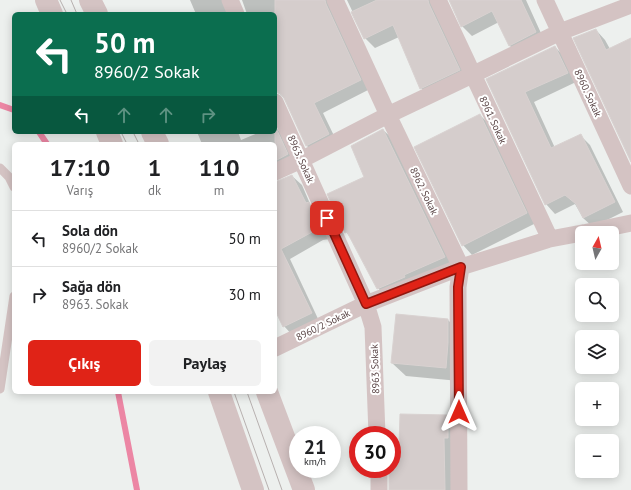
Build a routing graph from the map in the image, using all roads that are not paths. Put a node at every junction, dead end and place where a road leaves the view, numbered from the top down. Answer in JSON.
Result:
{"nodes":[{"id":1,"x":46,"y":0,"type":"edge"},
{"id":2,"x":90,"y":0,"type":"edge"},
{"id":3,"x":230,"y":0,"type":"edge"},
{"id":4,"x":335,"y":0,"type":"edge"},
{"id":5,"x":438,"y":0,"type":"edge"},
{"id":6,"x":545,"y":0,"type":"edge"},
{"id":7,"x":631,"y":5,"type":"edge"},
{"id":8,"x":51,"y":12,"type":"edge"},
{"id":9,"x":96,"y":12,"type":"edge"},
{"id":10,"x":235,"y":12,"type":"edge"},
{"id":11,"x":560,"y":32,"type":"junction"},
{"id":12,"x":472,"y":75,"type":"junction"},
{"id":13,"x":277,"y":106,"type":"edge"},
{"id":14,"x":388,"y":115,"type":"junction"},
{"id":15,"x":301,"y":160,"type":"junction"},
{"id":16,"x":0,"y":168,"type":"edge"},
{"id":17,"x":277,"y":171,"type":"edge"},
{"id":18,"x":12,"y":183,"type":"edge"},
{"id":19,"x":631,"y":186,"type":"edge"},
{"id":20,"x":631,"y":223,"type":"edge"},
{"id":21,"x":616,"y":226,"type":"edge"},
{"id":22,"x":575,"y":234,"type":"edge"},
{"id":23,"x":550,"y":239,"type":"junction"},
{"id":24,"x":461,"y":267,"type":"junction"},
{"id":25,"x":366,"y":304,"type":"junction"},
{"id":26,"x":12,"y":309,"type":"edge"},
{"id":27,"x":277,"y":347,"type":"edge"},
{"id":28,"x":0,"y":389,"type":"edge"},
{"id":29,"x":220,"y":394,"type":"edge"},
{"id":30,"x":269,"y":394,"type":"edge"},
{"id":31,"x":377,"y":426,"type":"edge"},
{"id":32,"x":379,"y":478,"type":"edge"},
{"id":33,"x":252,"y":490,"type":"edge"},
{"id":34,"x":304,"y":490,"type":"edge"},
{"id":35,"x":380,"y":490,"type":"edge"},
{"id":36,"x":459,"y":490,"type":"edge"}],
"edges":[{"from":1,"to":8,"type":"street"},
{"from":2,"to":9,"type":"street"},
{"from":3,"to":10,"type":"street"},
{"from":4,"to":14,"type":"street","name":"8962. Sokak"},
{"from":5,"to":12,"type":"street","name":"8961. Sokak"},
{"from":6,"to":11,"type":"street","name":"8960. Sokak"},
{"from":7,"to":11,"type":"street"},
{"from":11,"to":12,"type":"street"},
{"from":11,"to":19,"type":"street","name":"8960. Sokak"},
{"from":12,"to":14,"type":"street"},
{"from":12,"to":23,"type":"street","name":"8961. Sokak"},
{"from":13,"to":15,"type":"street","name":"8963. Sokak"},
{"from":14,"to":15,"type":"street"},
{"from":14,"to":24,"type":"street","name":"8962. Sokak"},
{"from":15,"to":17,"type":"street"},
{"from":15,"to":25,"type":"street","name":"8963. Sokak"},
{"from":16,"to":18,"type":"lane"},
{"from":20,"to":21,"type":"street"},
{"from":22,"to":23,"type":"street"},
{"from":23,"to":24,"type":"street"},
{"from":24,"to":25,"type":"street","name":"8960/2 Sokak"},
{"from":24,"to":36,"type":"street"},
{"from":25,"to":27,"type":"street","name":"8960/2 Sokak"},
{"from":25,"to":31,"type":"street","name":"8963 Sokak"},
{"from":26,"to":28,"type":"lane"},
{"from":29,"to":33,"type":"street"},
{"from":30,"to":34,"type":"street"},
{"from":32,"to":35,"type":"street"}]}
